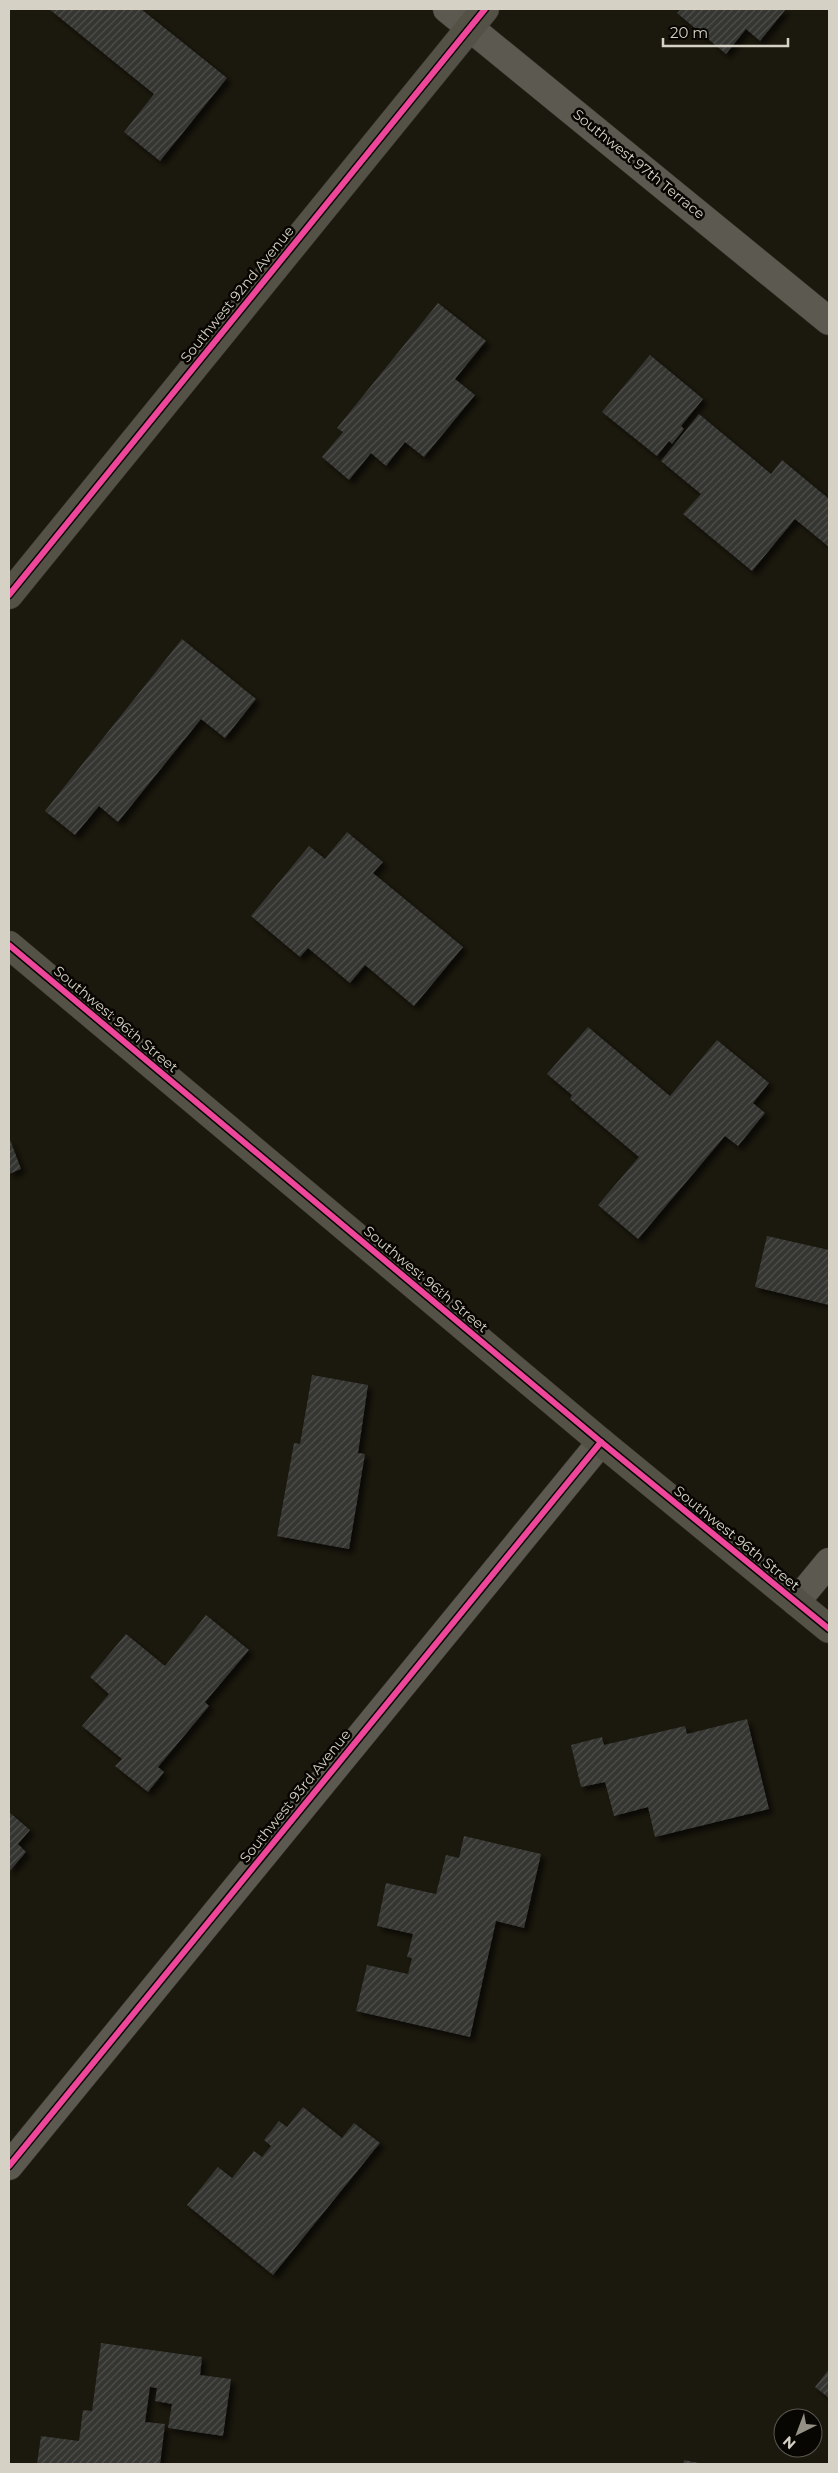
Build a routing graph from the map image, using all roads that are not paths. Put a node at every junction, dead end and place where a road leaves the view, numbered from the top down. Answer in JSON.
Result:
{"nodes":[{"id":1,"x":447,"y":9,"type":"edge"},
{"id":2,"x":477,"y":18,"type":"edge"},
{"id":3,"x":829,"y":321,"type":"edge"},
{"id":4,"x":9,"y":595,"type":"edge"},
{"id":5,"x":9,"y":945,"type":"edge"},
{"id":6,"x":601,"y":1442,"type":"junction"},
{"id":7,"x":829,"y":1562,"type":"edge"},
{"id":8,"x":796,"y":1602,"type":"junction"},
{"id":9,"x":829,"y":1629,"type":"edge"},
{"id":10,"x":9,"y":2166,"type":"edge"}],
"edges":[{"from":1,"to":2,"type":"street","name":"Southwest 97th Terrace"},
{"from":2,"to":3,"type":"street","name":"Southwest 97th Terrace"},
{"from":2,"to":4,"type":"street","name":"Southwest 92nd Avenue"},
{"from":5,"to":6,"type":"street","name":"Southwest 96th Street"},
{"from":6,"to":8,"type":"street","name":"Southwest 96th Street"},
{"from":6,"to":10,"type":"street","name":"Southwest 93rd Avenue"},
{"from":7,"to":8,"type":"street"},
{"from":8,"to":9,"type":"street","name":"Southwest 96th Street"}]}
